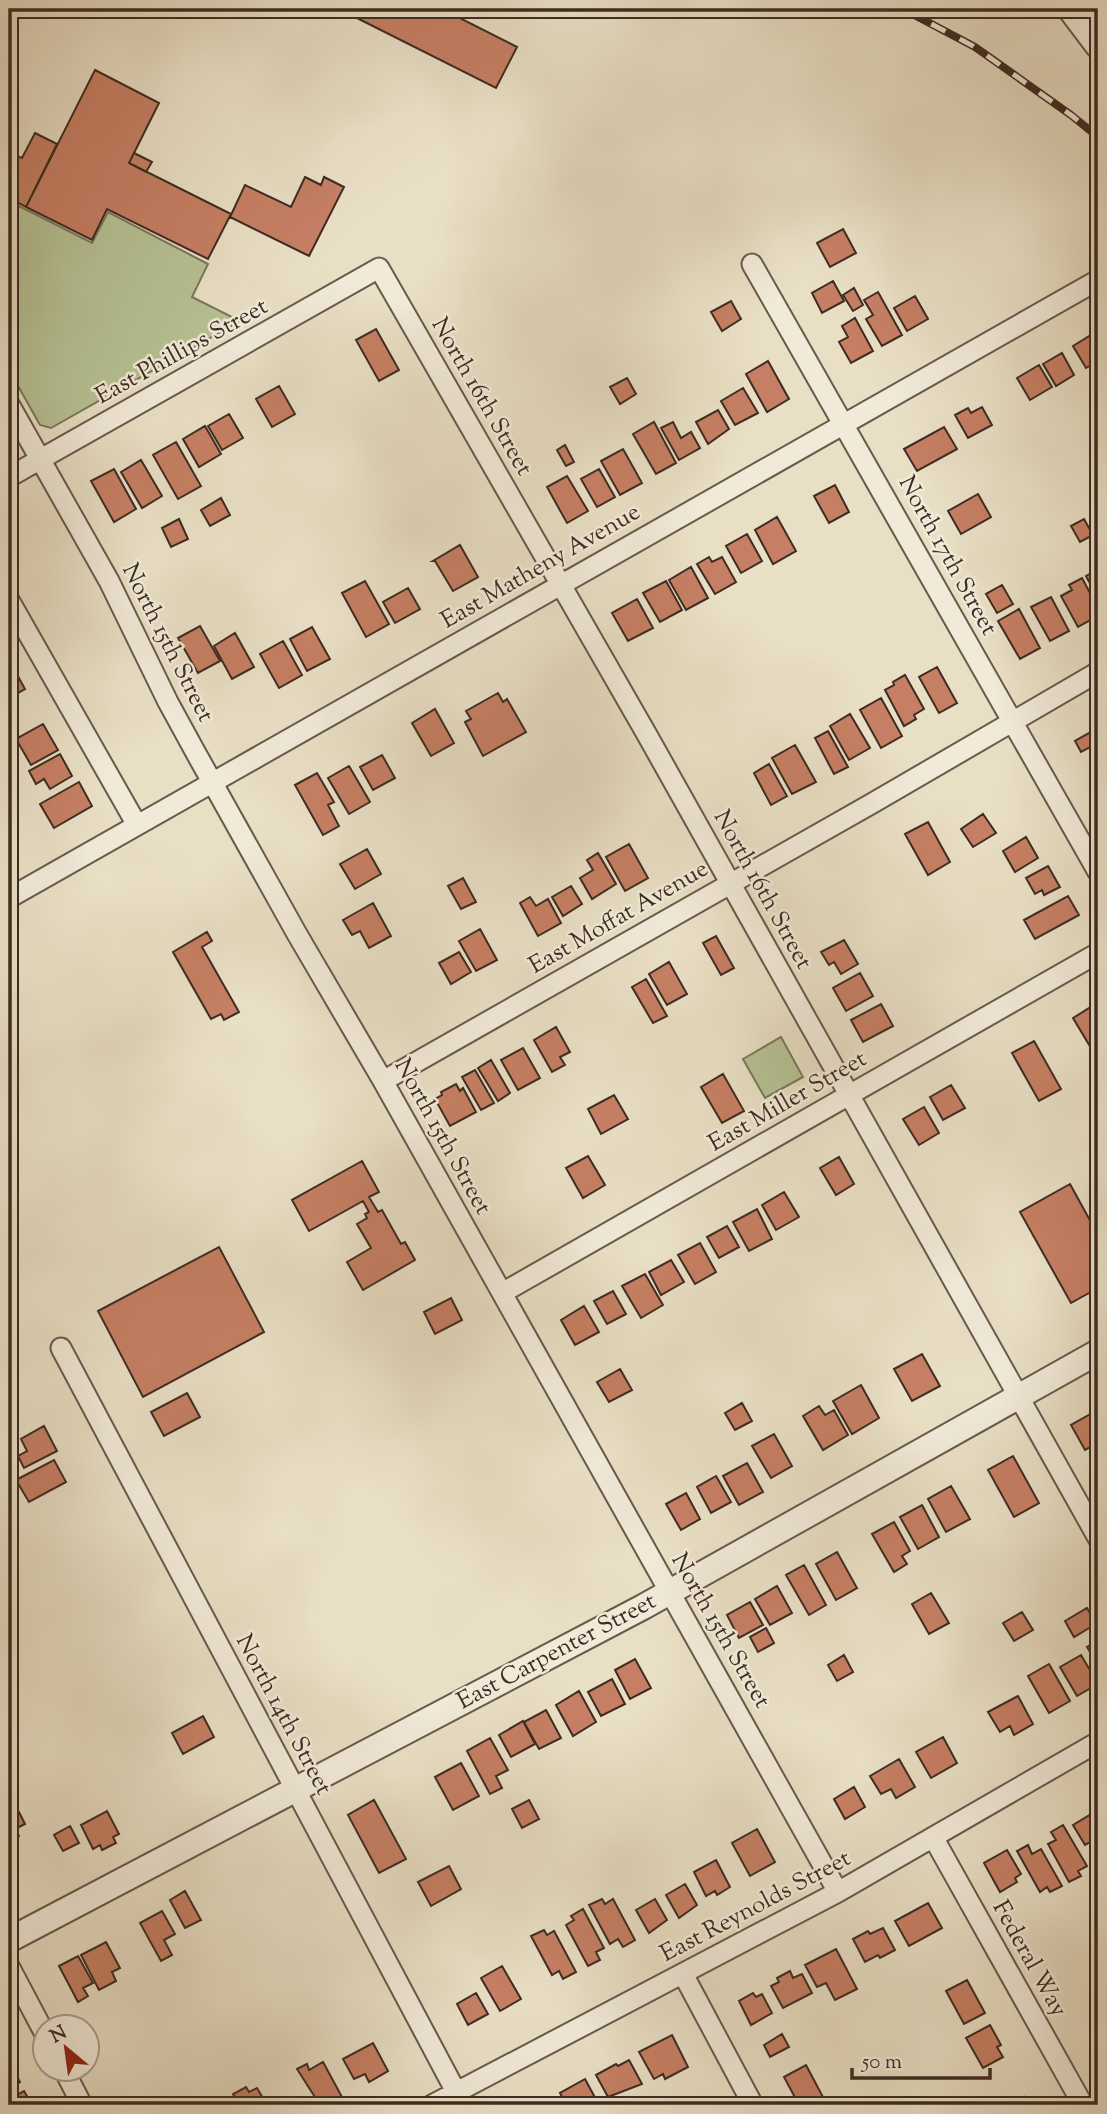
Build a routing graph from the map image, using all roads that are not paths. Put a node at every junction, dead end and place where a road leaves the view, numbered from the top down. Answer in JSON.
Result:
{"nodes":[{"id":1,"x":1073,"y":10,"type":"edge"},
{"id":2,"x":1098,"y":46,"type":"edge"},
{"id":3,"x":752,"y":264,"type":"dead end"},
{"id":4,"x":379,"y":268,"type":"joint"},
{"id":5,"x":1098,"y":280,"type":"edge"},
{"id":6,"x":9,"y":404,"type":"edge"},
{"id":7,"x":844,"y":423,"type":"junction"},
{"id":8,"x":40,"y":460,"type":"junction"},
{"id":9,"x":9,"y":477,"type":"edge"},
{"id":10,"x":561,"y":584,"type":"junction"},
{"id":11,"x":9,"y":600,"type":"edge"},
{"id":12,"x":1098,"y":671,"type":"edge"},
{"id":13,"x":1012,"y":721,"type":"junction"},
{"id":14,"x":213,"y":782,"type":"junction"},
{"id":15,"x":137,"y":825,"type":"junction"},
{"id":16,"x":1098,"y":872,"type":"edge"},
{"id":17,"x":729,"y":883,"type":"junction"},
{"id":18,"x":9,"y":898,"type":"edge"},
{"id":19,"x":1098,"y":953,"type":"edge"},
{"id":20,"x":383,"y":1081,"type":"junction"},
{"id":21,"x":848,"y":1095,"type":"junction"},
{"id":22,"x":502,"y":1293,"type":"junction"},
{"id":23,"x":61,"y":1348,"type":"dead end"},
{"id":24,"x":1098,"y":1352,"type":"edge"},
{"id":25,"x":1019,"y":1397,"type":"junction"},
{"id":26,"x":1098,"y":1538,"type":"edge"},
{"id":27,"x":670,"y":1592,"type":"junction"},
{"id":28,"x":1098,"y":1742,"type":"edge"},
{"id":29,"x":295,"y":1790,"type":"junction"},
{"id":30,"x":933,"y":1838,"type":"junction"},
{"id":31,"x":838,"y":1892,"type":"junction"},
{"id":32,"x":9,"y":1940,"type":"edge"},
{"id":33,"x":9,"y":1966,"type":"edge"},
{"id":34,"x":683,"y":1974,"type":"junction"},
{"id":35,"x":33,"y":2012,"type":"edge"},
{"id":36,"x":70,"y":2082,"type":"edge"},
{"id":37,"x":460,"y":2099,"type":"edge"},
{"id":38,"x":82,"y":2105,"type":"edge"},
{"id":39,"x":432,"y":2105,"type":"edge"},
{"id":40,"x":753,"y":2105,"type":"edge"},
{"id":41,"x":1083,"y":2105,"type":"edge"}],
"edges":[{"from":1,"to":2,"type":"street"},
{"from":3,"to":7,"type":"street","name":"North 17th Street"},
{"from":4,"to":8,"type":"street","name":"East Phillips Street"},
{"from":4,"to":10,"type":"street","name":"North 16th Street"},
{"from":5,"to":7,"type":"street","name":"East Matheny Avenue"},
{"from":6,"to":8,"type":"street","name":"North 15th Street"},
{"from":7,"to":10,"type":"street","name":"East Matheny Avenue"},
{"from":7,"to":13,"type":"street","name":"North 17th Street"},
{"from":8,"to":9,"type":"street","name":"East Phillips Street"},
{"from":8,"to":14,"type":"street","name":"North 15th Street"},
{"from":10,"to":14,"type":"street","name":"East Matheny Avenue"},
{"from":10,"to":17,"type":"street","name":"North 16th Street"},
{"from":11,"to":15,"type":"street"},
{"from":12,"to":13,"type":"street","name":"East Moffat Avenue"},
{"from":13,"to":16,"type":"street","name":"North 17th Street"},
{"from":13,"to":17,"type":"street","name":"East Moffat Avenue"},
{"from":14,"to":15,"type":"street","name":"East Matheny Avenue"},
{"from":14,"to":20,"type":"street","name":"North 15th Street"},
{"from":15,"to":18,"type":"street","name":"East Matheny Avenue"},
{"from":17,"to":20,"type":"street","name":"East Moffat Avenue"},
{"from":17,"to":21,"type":"street","name":"North 16th Street"},
{"from":19,"to":21,"type":"street","name":"East Miller Street"},
{"from":20,"to":22,"type":"street","name":"North 15th Street"},
{"from":21,"to":22,"type":"street","name":"East Miller Street"},
{"from":21,"to":25,"type":"street","name":"North 16th Street"},
{"from":22,"to":27,"type":"street","name":"North 15th Street"},
{"from":23,"to":29,"type":"street","name":"North 14th Street"},
{"from":24,"to":25,"type":"street","name":"East Carpenter Street"},
{"from":25,"to":26,"type":"street","name":"North 16th Street"},
{"from":25,"to":27,"type":"street","name":"East Carpenter Street"},
{"from":27,"to":29,"type":"street","name":"East Carpenter Street"},
{"from":27,"to":31,"type":"street","name":"North 15th Street"},
{"from":28,"to":30,"type":"street","name":"East Reynolds Street"},
{"from":29,"to":32,"type":"street","name":"East Carpenter Street"},
{"from":29,"to":37,"type":"street","name":"North 14th Street"},
{"from":30,"to":31,"type":"street","name":"East Reynolds Street"},
{"from":30,"to":41,"type":"street","name":"Federal Way"},
{"from":31,"to":34,"type":"street","name":"East Reynolds Street"},
{"from":33,"to":35,"type":"street"},
{"from":34,"to":37,"type":"street","name":"East Reynolds Street"},
{"from":34,"to":40,"type":"street"},
{"from":36,"to":38,"type":"street"},
{"from":37,"to":39,"type":"street","name":"East Reynolds Street"}]}
